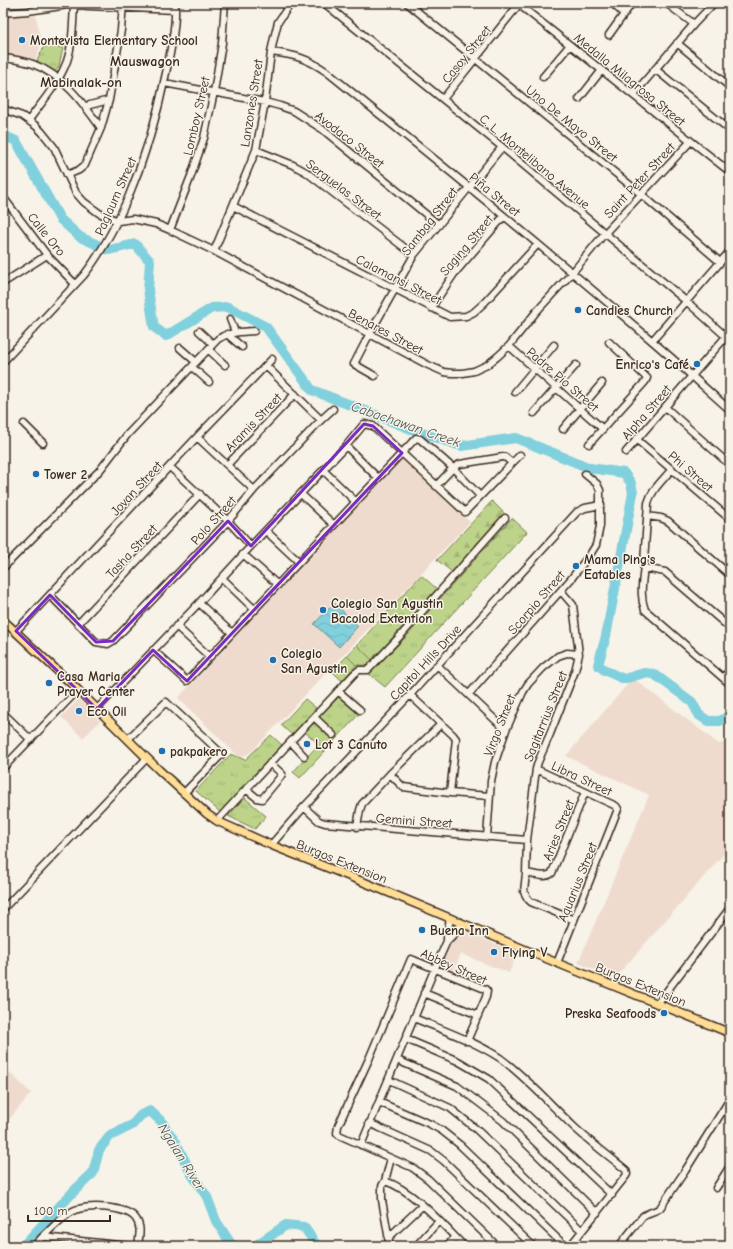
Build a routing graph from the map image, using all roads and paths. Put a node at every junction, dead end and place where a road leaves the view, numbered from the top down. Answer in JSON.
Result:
{"nodes":[{"id":1,"x":225,"y":3,"type":"edge"},
{"id":2,"x":291,"y":3,"type":"edge"},
{"id":3,"x":324,"y":3,"type":"edge"},
{"id":4,"x":407,"y":3,"type":"edge"},
{"id":5,"x":612,"y":3,"type":"edge"},
{"id":6,"x":632,"y":3,"type":"edge"},
{"id":7,"x":666,"y":3,"type":"edge"},
{"id":8,"x":714,"y":3,"type":"edge"},
{"id":9,"x":74,"y":4,"type":"edge"},
{"id":10,"x":519,"y":4,"type":"edge"},
{"id":11,"x":122,"y":5,"type":"edge"},
{"id":12,"x":175,"y":6,"type":"edge"},
{"id":13,"x":3,"y":13,"type":"edge"},
{"id":14,"x":624,"y":14,"type":"junction"},
{"id":15,"x":694,"y":24,"type":"junction"},
{"id":16,"x":609,"y":35,"type":"dead end"},
{"id":17,"x":677,"y":43,"type":"junction"},
{"id":18,"x":570,"y":45,"type":"junction"},
{"id":19,"x":271,"y":52,"type":"junction"},
{"id":20,"x":3,"y":58,"type":"edge"},
{"id":21,"x":476,"y":59,"type":"junction"},
{"id":22,"x":655,"y":69,"type":"junction"},
{"id":23,"x":602,"y":70,"type":"junction"},
{"id":24,"x":543,"y":77,"type":"dead end"},
{"id":25,"x":59,"y":78,"type":"junction"},
{"id":26,"x":164,"y":83,"type":"junction"},
{"id":27,"x":730,"y":87,"type":"edge"},
{"id":28,"x":214,"y":92,"type":"junction"},
{"id":29,"x":633,"y":95,"type":"junction"},
{"id":30,"x":443,"y":99,"type":"junction"},
{"id":31,"x":580,"y":99,"type":"dead end"},
{"id":32,"x":109,"y":100,"type":"junction"},
{"id":33,"x":265,"y":102,"type":"junction"},
{"id":34,"x":86,"y":106,"type":"junction"},
{"id":35,"x":3,"y":109,"type":"edge"},
{"id":36,"x":29,"y":120,"type":"junction"},
{"id":37,"x":101,"y":128,"type":"junction"},
{"id":38,"x":730,"y":130,"type":"edge"},
{"id":39,"x":690,"y":142,"type":"junction"},
{"id":40,"x":502,"y":147,"type":"junction"},
{"id":41,"x":256,"y":150,"type":"junction"},
{"id":42,"x":730,"y":172,"type":"edge"},
{"id":43,"x":67,"y":175,"type":"junction"},
{"id":44,"x":469,"y":187,"type":"junction"},
{"id":45,"x":641,"y":194,"type":"junction"},
{"id":46,"x":3,"y":197,"type":"edge"},
{"id":47,"x":233,"y":206,"type":"junction"},
{"id":48,"x":504,"y":216,"type":"junction"},
{"id":49,"x":118,"y":221,"type":"junction"},
{"id":50,"x":439,"y":225,"type":"junction"},
{"id":51,"x":170,"y":230,"type":"junction"},
{"id":52,"x":605,"y":233,"type":"junction"},
{"id":53,"x":538,"y":244,"type":"junction"},
{"id":54,"x":214,"y":251,"type":"junction"},
{"id":55,"x":730,"y":251,"type":"edge"},
{"id":56,"x":47,"y":255,"type":"junction"},
{"id":57,"x":414,"y":255,"type":"junction"},
{"id":58,"x":720,"y":262,"type":"junction"},
{"id":59,"x":572,"y":273,"type":"junction"},
{"id":60,"x":3,"y":282,"type":"edge"},
{"id":61,"x":75,"y":284,"type":"junction"},
{"id":62,"x":394,"y":289,"type":"junction"},
{"id":63,"x":686,"y":301,"type":"junction"},
{"id":64,"x":431,"y":308,"type":"junction"},
{"id":65,"x":230,"y":319,"type":"dead end"},
{"id":66,"x":199,"y":330,"type":"dead end"},
{"id":67,"x":254,"y":331,"type":"dead end"},
{"id":68,"x":235,"y":332,"type":"junction"},
{"id":69,"x":227,"y":334,"type":"junction"},
{"id":70,"x":369,"y":335,"type":"junction"},
{"id":71,"x":729,"y":336,"type":"edge"},
{"id":72,"x":652,"y":341,"type":"junction"},
{"id":73,"x":609,"y":342,"type":"dead end"},
{"id":74,"x":213,"y":344,"type":"junction"},
{"id":75,"x":554,"y":345,"type":"dead end"},
{"id":76,"x":509,"y":346,"type":"junction"},
{"id":77,"x":242,"y":347,"type":"dead end"},
{"id":78,"x":180,"y":348,"type":"dead end"},
{"id":79,"x":208,"y":350,"type":"junction"},
{"id":80,"x":272,"y":359,"type":"dead end"},
{"id":81,"x":3,"y":362,"type":"edge"},
{"id":82,"x":194,"y":364,"type":"junction"},
{"id":83,"x":576,"y":364,"type":"dead end"},
{"id":84,"x":225,"y":365,"type":"dead end"},
{"id":85,"x":266,"y":366,"type":"junction"},
{"id":86,"x":534,"y":369,"type":"junction"},
{"id":87,"x":374,"y":376,"type":"dead end"},
{"id":88,"x":692,"y":376,"type":"junction"},
{"id":89,"x":209,"y":382,"type":"dead end"},
{"id":90,"x":602,"y":383,"type":"dead end"},
{"id":91,"x":556,"y":388,"type":"junction"},
{"id":92,"x":515,"y":392,"type":"dead end"},
{"id":93,"x":295,"y":394,"type":"junction"},
{"id":94,"x":665,"y":407,"type":"junction"},
{"id":95,"x":333,"y":409,"type":"dead end"},
{"id":96,"x":580,"y":410,"type":"junction"},
{"id":97,"x":730,"y":410,"type":"edge"},
{"id":98,"x":534,"y":413,"type":"dead end"},
{"id":99,"x":321,"y":420,"type":"junction"},
{"id":100,"x":24,"y":424,"type":"dead end"},
{"id":101,"x":563,"y":429,"type":"dead end"},
{"id":102,"x":603,"y":429,"type":"junction"},
{"id":103,"x":197,"y":438,"type":"junction"},
{"id":104,"x":636,"y":439,"type":"junction"},
{"id":105,"x":43,"y":443,"type":"dead end"},
{"id":106,"x":589,"y":444,"type":"dead end"},
{"id":107,"x":346,"y":446,"type":"junction"},
{"id":108,"x":626,"y":452,"type":"dead end"},
{"id":109,"x":402,"y":453,"type":"junction"},
{"id":110,"x":520,"y":455,"type":"dead end"},
{"id":111,"x":512,"y":463,"type":"junction"},
{"id":112,"x":228,"y":464,"type":"junction"},
{"id":113,"x":730,"y":465,"type":"edge"},
{"id":114,"x":170,"y":467,"type":"junction"},
{"id":115,"x":452,"y":468,"type":"junction"},
{"id":116,"x":672,"y":469,"type":"junction"},
{"id":117,"x":323,"y":470,"type":"junction"},
{"id":118,"x":585,"y":474,"type":"dead end"},
{"id":119,"x":378,"y":478,"type":"junction"},
{"id":120,"x":436,"y":486,"type":"junction"},
{"id":121,"x":254,"y":490,"type":"junction"},
{"id":122,"x":200,"y":494,"type":"junction"},
{"id":123,"x":301,"y":494,"type":"junction"},
{"id":124,"x":480,"y":496,"type":"junction"},
{"id":125,"x":356,"y":502,"type":"junction"},
{"id":126,"x":601,"y":505,"type":"junction"},
{"id":127,"x":648,"y":516,"type":"junction"},
{"id":128,"x":505,"y":518,"type":"dead end"},
{"id":129,"x":730,"y":519,"type":"edge"},
{"id":130,"x":228,"y":521,"type":"junction"},
{"id":131,"x":334,"y":525,"type":"junction"},
{"id":132,"x":266,"y":531,"type":"junction"},
{"id":133,"x":251,"y":546,"type":"junction"},
{"id":134,"x":243,"y":554,"type":"junction"},
{"id":135,"x":299,"y":562,"type":"junction"},
{"id":136,"x":3,"y":568,"type":"edge"},
{"id":137,"x":644,"y":568,"type":"junction"},
{"id":138,"x":730,"y":575,"type":"edge"},
{"id":139,"x":222,"y":578,"type":"junction"},
{"id":140,"x":278,"y":585,"type":"junction"},
{"id":141,"x":561,"y":591,"type":"junction"},
{"id":142,"x":50,"y":595,"type":"junction"},
{"id":143,"x":199,"y":603,"type":"junction"},
{"id":144,"x":255,"y":610,"type":"junction"},
{"id":145,"x":3,"y":620,"type":"edge"},
{"id":146,"x":78,"y":624,"type":"junction"},
{"id":147,"x":176,"y":626,"type":"junction"},
{"id":148,"x":730,"y":628,"type":"edge"},
{"id":149,"x":16,"y":631,"type":"junction"},
{"id":150,"x":232,"y":633,"type":"junction"},
{"id":151,"x":154,"y":650,"type":"junction"},
{"id":152,"x":579,"y":654,"type":"junction"},
{"id":153,"x":210,"y":657,"type":"junction"},
{"id":154,"x":437,"y":665,"type":"junction"},
{"id":155,"x":730,"y":670,"type":"edge"},
{"id":156,"x":723,"y":678,"type":"junction"},
{"id":157,"x":730,"y":684,"type":"edge"},
{"id":158,"x":78,"y":690,"type":"junction"},
{"id":159,"x":338,"y":691,"type":"junction"},
{"id":160,"x":469,"y":694,"type":"junction"},
{"id":161,"x":410,"y":695,"type":"junction"},
{"id":162,"x":97,"y":709,"type":"junction"},
{"id":163,"x":360,"y":710,"type":"dead end"},
{"id":164,"x":3,"y":714,"type":"edge"},
{"id":165,"x":314,"y":716,"type":"junction"},
{"id":166,"x":441,"y":724,"type":"junction"},
{"id":167,"x":506,"y":730,"type":"junction"},
{"id":168,"x":333,"y":735,"type":"dead end"},
{"id":169,"x":128,"y":739,"type":"junction"},
{"id":170,"x":30,"y":740,"type":"junction"},
{"id":171,"x":291,"y":742,"type":"junction"},
{"id":172,"x":304,"y":756,"type":"dead end"},
{"id":173,"x":147,"y":758,"type":"junction"},
{"id":174,"x":270,"y":763,"type":"junction"},
{"id":175,"x":3,"y":768,"type":"edge"},
{"id":176,"x":536,"y":769,"type":"junction"},
{"id":177,"x":390,"y":774,"type":"junction"},
{"id":178,"x":246,"y":789,"type":"junction"},
{"id":179,"x":585,"y":792,"type":"junction"},
{"id":180,"x":184,"y":793,"type":"junction"},
{"id":181,"x":450,"y":793,"type":"junction"},
{"id":182,"x":490,"y":796,"type":"junction"},
{"id":183,"x":304,"y":807,"type":"junction"},
{"id":184,"x":618,"y":809,"type":"joint"},
{"id":185,"x":217,"y":821,"type":"junction"},
{"id":186,"x":357,"y":827,"type":"junction"},
{"id":187,"x":488,"y":837,"type":"junction"},
{"id":188,"x":527,"y":840,"type":"junction"},
{"id":189,"x":271,"y":845,"type":"junction"},
{"id":190,"x":526,"y":873,"type":"junction"},
{"id":191,"x":730,"y":908,"type":"edge"},
{"id":192,"x":3,"y":909,"type":"edge"},
{"id":193,"x":450,"y":918,"type":"junction"},
{"id":194,"x":574,"y":920,"type":"junction"},
{"id":195,"x":461,"y":923,"type":"junction"},
{"id":196,"x":447,"y":941,"type":"junction"},
{"id":197,"x":557,"y":963,"type":"junction"},
{"id":198,"x":435,"y":968,"type":"junction"},
{"id":199,"x":424,"y":993,"type":"junction"},
{"id":200,"x":657,"y":1004,"type":"junction"},
{"id":201,"x":478,"y":1015,"type":"junction"},
{"id":202,"x":414,"y":1018,"type":"junction"},
{"id":203,"x":730,"y":1033,"type":"edge"},
{"id":204,"x":406,"y":1039,"type":"junction"},
{"id":205,"x":467,"y":1041,"type":"junction"},
{"id":206,"x":397,"y":1060,"type":"junction"},
{"id":207,"x":389,"y":1080,"type":"junction"},
{"id":208,"x":730,"y":1099,"type":"edge"},
{"id":209,"x":379,"y":1102,"type":"junction"},
{"id":210,"x":369,"y":1123,"type":"junction"},
{"id":211,"x":361,"y":1145,"type":"junction"},
{"id":212,"x":391,"y":1158,"type":"junction"},
{"id":213,"x":730,"y":1166,"type":"edge"},
{"id":214,"x":385,"y":1181,"type":"junction"},
{"id":215,"x":716,"y":1188,"type":"dead end"},
{"id":216,"x":612,"y":1195,"type":"junction"},
{"id":217,"x":422,"y":1206,"type":"junction"},
{"id":218,"x":597,"y":1213,"type":"junction"},
{"id":219,"x":438,"y":1221,"type":"junction"},
{"id":220,"x":582,"y":1231,"type":"junction"},
{"id":221,"x":43,"y":1237,"type":"junction"},
{"id":222,"x":455,"y":1237,"type":"junction"},
{"id":223,"x":388,"y":1238,"type":"junction"},
{"id":224,"x":623,"y":1245,"type":"edge"},
{"id":225,"x":34,"y":1246,"type":"edge"},
{"id":226,"x":128,"y":1246,"type":"edge"},
{"id":227,"x":138,"y":1246,"type":"edge"},
{"id":228,"x":390,"y":1246,"type":"edge"},
{"id":229,"x":416,"y":1246,"type":"edge"},
{"id":230,"x":447,"y":1246,"type":"edge"},
{"id":231,"x":464,"y":1246,"type":"edge"},
{"id":232,"x":497,"y":1246,"type":"edge"},
{"id":233,"x":533,"y":1246,"type":"edge"},
{"id":234,"x":565,"y":1246,"type":"edge"},
{"id":235,"x":570,"y":1246,"type":"edge"}],
"edges":[{"from":1,"to":28,"type":"street","name":"Lomboy Street"},
{"from":2,"to":19,"type":"street","name":"Lanzones Street"},
{"from":3,"to":30,"type":"street","name":"C. L. Montelibano Avenue"},
{"from":4,"to":21,"type":"street","name":"Uno De Mayo Street"},
{"from":5,"to":14,"type":"street"},
{"from":6,"to":14,"type":"street"},
{"from":7,"to":15,"type":"street"},
{"from":8,"to":15,"type":"street"},
{"from":9,"to":11,"type":"street"},
{"from":9,"to":13,"type":"street"},
{"from":9,"to":25,"type":"street"},
{"from":10,"to":18,"type":"street","name":"Medalla Milagrosa Street"},
{"from":10,"to":21,"type":"street","name":"Casoy Street"},
{"from":11,"to":12,"type":"street"},
{"from":11,"to":32,"type":"street"},
{"from":12,"to":26,"type":"street","name":"Paglaum Street"},
{"from":14,"to":16,"type":"street"},
{"from":15,"to":17,"type":"street"},
{"from":17,"to":22,"type":"street"},
{"from":17,"to":27,"type":"street"},
{"from":18,"to":23,"type":"street","name":"Medalla Milagrosa Street"},
{"from":18,"to":24,"type":"street"},
{"from":19,"to":33,"type":"street","name":"Lanzones Street"},
{"from":19,"to":44,"type":"street","name":"Piña Street"},
{"from":20,"to":25,"type":"street"},
{"from":21,"to":30,"type":"street","name":"Casoy Street"},
{"from":21,"to":45,"type":"street","name":"Uno De Mayo Street"},
{"from":22,"to":29,"type":"street"},
{"from":22,"to":38,"type":"street"},
{"from":23,"to":29,"type":"street","name":"Medalla Milagrosa Street"},
{"from":23,"to":31,"type":"street"},
{"from":25,"to":34,"type":"street"},
{"from":25,"to":36,"type":"street"},
{"from":26,"to":28,"type":"street","name":"Avodaco Street"},
{"from":26,"to":49,"type":"street","name":"Paglaum Street"},
{"from":28,"to":33,"type":"street","name":"Avodaco Street"},
{"from":28,"to":51,"type":"street","name":"Lomboy Street"},
{"from":29,"to":39,"type":"street","name":"Medalla Milagrosa Street"},
{"from":30,"to":40,"type":"street","name":"C. L. Montelibano Avenue"},
{"from":32,"to":34,"type":"street"},
{"from":32,"to":37,"type":"street"},
{"from":33,"to":41,"type":"street","name":"Lanzones Street"},
{"from":33,"to":50,"type":"street","name":"Avodaco Street"},
{"from":34,"to":37,"type":"street"},
{"from":35,"to":36,"type":"street"},
{"from":36,"to":43,"type":"street"},
{"from":37,"to":43,"type":"street"},
{"from":39,"to":42,"type":"street","name":"Medalla Milagrosa Street"},
{"from":39,"to":45,"type":"street","name":"Saint Peter Street"},
{"from":40,"to":44,"type":"street","name":"Sambag Street"},
{"from":40,"to":52,"type":"street","name":"C. L. Montelibano Avenue"},
{"from":41,"to":47,"type":"street","name":"Lanzones Street"},
{"from":41,"to":57,"type":"street","name":"Serguelas Street"},
{"from":43,"to":49,"type":"street"},
{"from":44,"to":48,"type":"street","name":"Piña Street"},
{"from":44,"to":50,"type":"street","name":"Sambag Street"},
{"from":45,"to":52,"type":"street","name":"Saint Peter Street"},
{"from":45,"to":58,"type":"street","name":"Uno De Mayo Street"},
{"from":46,"to":56,"type":"street","name":"Calle Oro"},
{"from":47,"to":54,"type":"street","name":"Lanzones Street"},
{"from":47,"to":62,"type":"street","name":"Calamansi Street"},
{"from":48,"to":53,"type":"street","name":"Piña Street"},
{"from":48,"to":64,"type":"street","name":"Saging Street"},
{"from":49,"to":51,"type":"street","name":"Benares Street"},
{"from":49,"to":61,"type":"street","name":"Paglaum Street"},
{"from":50,"to":57,"type":"street","name":"Sambag Street"},
{"from":51,"to":54,"type":"street","name":"Benares Street"},
{"from":52,"to":59,"type":"street","name":"Benares Street"},
{"from":52,"to":63,"type":"street","name":"C. L. Montelibano Avenue"},
{"from":53,"to":59,"type":"street","name":"Piña Street"},
{"from":53,"to":64,"type":"street","name":"Calamansi Street"},
{"from":54,"to":70,"type":"street","name":"Benares Street"},
{"from":55,"to":58,"type":"street"},
{"from":56,"to":60,"type":"street"},
{"from":56,"to":61,"type":"street","name":"Calle Oro"},
{"from":57,"to":62,"type":"street","name":"Sambag Street"},
{"from":58,"to":63,"type":"street"},
{"from":59,"to":72,"type":"street","name":"Piña Street"},
{"from":59,"to":76,"type":"street","name":"Benares Street"},
{"from":61,"to":81,"type":"street","name":"Paglaum Street"},
{"from":62,"to":64,"type":"street","name":"Calamansi Street"},
{"from":62,"to":70,"type":"street","name":"Sambag Street"},
{"from":63,"to":71,"type":"street","name":"C. L. Montelibano Avenue"},
{"from":63,"to":72,"type":"street"},
{"from":65,"to":68,"type":"street"},
{"from":66,"to":74,"type":"street"},
{"from":67,"to":68,"type":"street"},
{"from":68,"to":69,"type":"street"},
{"from":69,"to":74,"type":"street"},
{"from":69,"to":77,"type":"street"},
{"from":70,"to":76,"type":"street","name":"Benares Street"},
{"from":70,"to":87,"type":"street","name":"Sambag Street"},
{"from":71,"to":88,"type":"street","name":"Alpha Street"},
{"from":72,"to":88,"type":"street","name":"Piña Street"},
{"from":73,"to":102,"type":"street"},
{"from":74,"to":79,"type":"street"},
{"from":75,"to":86,"type":"street"},
{"from":76,"to":86,"type":"street","name":"Padre Pio Street"},
{"from":78,"to":82,"type":"street"},
{"from":79,"to":82,"type":"street"},
{"from":79,"to":84,"type":"street"},
{"from":80,"to":85,"type":"street","name":"Jovan Street"},
{"from":82,"to":89,"type":"street"},
{"from":82,"to":136,"type":"street"},
{"from":83,"to":91,"type":"street"},
{"from":85,"to":93,"type":"street"},
{"from":85,"to":103,"type":"street","name":"Jovan Street"},
{"from":86,"to":91,"type":"street","name":"Padre Pio Street"},
{"from":86,"to":92,"type":"street"},
{"from":88,"to":94,"type":"street","name":"Alpha Street"},
{"from":88,"to":97,"type":"street","name":"Piña Street"},
{"from":90,"to":96,"type":"street"},
{"from":91,"to":96,"type":"street","name":"Padre Pio Street"},
{"from":91,"to":98,"type":"street"},
{"from":93,"to":99,"type":"street"},
{"from":93,"to":112,"type":"street","name":"Aramis Street"},
{"from":94,"to":104,"type":"street","name":"Alpha Street"},
{"from":94,"to":113,"type":"street"},
{"from":95,"to":99,"type":"street","name":"Polo Street"},
{"from":96,"to":101,"type":"street"},
{"from":96,"to":102,"type":"street","name":"Padre Pio Street"},
{"from":99,"to":121,"type":"street","name":"Polo Street"},
{"from":100,"to":105,"type":"street"},
{"from":102,"to":106,"type":"street"},
{"from":103,"to":112,"type":"street"},
{"from":103,"to":114,"type":"street","name":"Jovan Street"},
{"from":104,"to":108,"type":"street","name":"Alpha Street"},
{"from":104,"to":116,"type":"street","name":"Phi Street"},
{"from":107,"to":109,"type":"street"},
{"from":107,"to":117,"type":"street"},
{"from":107,"to":119,"type":"street"},
{"from":109,"to":115,"type":"street"},
{"from":109,"to":119,"type":"street"},
{"from":109,"to":120,"type":"street"},
{"from":110,"to":111,"type":"street"},
{"from":111,"to":115,"type":"street"},
{"from":111,"to":124,"type":"street"},
{"from":112,"to":121,"type":"street"},
{"from":114,"to":122,"type":"street"},
{"from":114,"to":142,"type":"street","name":"Jovan Street"},
{"from":115,"to":120,"type":"street"},
{"from":115,"to":124,"type":"street"},
{"from":116,"to":127,"type":"street"},
{"from":116,"to":129,"type":"street","name":"Phi Street"},
{"from":117,"to":123,"type":"street"},
{"from":117,"to":125,"type":"street"},
{"from":118,"to":126,"type":"street","name":"Scorpio Street"},
{"from":119,"to":125,"type":"street"},
{"from":120,"to":124,"type":"street"},
{"from":121,"to":130,"type":"street","name":"Polo Street"},
{"from":122,"to":130,"type":"street"},
{"from":122,"to":146,"type":"street","name":"Tasha Street"},
{"from":123,"to":131,"type":"street"},
{"from":123,"to":132,"type":"street"},
{"from":125,"to":131,"type":"street"},
{"from":126,"to":141,"type":"street","name":"Scorpio Street"},
{"from":126,"to":154,"type":"street","name":"Capitol Hills Drive"},
{"from":127,"to":137,"type":"street"},
{"from":127,"to":138,"type":"street"},
{"from":128,"to":159,"type":"street"},
{"from":130,"to":133,"type":"street"},
{"from":130,"to":146,"type":"street","name":"Polo Street"},
{"from":131,"to":135,"type":"street"},
{"from":132,"to":133,"type":"street"},
{"from":132,"to":135,"type":"street"},
{"from":133,"to":134,"type":"street"},
{"from":134,"to":139,"type":"street"},
{"from":134,"to":140,"type":"street"},
{"from":135,"to":140,"type":"street"},
{"from":137,"to":148,"type":"street"},
{"from":137,"to":156,"type":"street"},
{"from":139,"to":143,"type":"street"},
{"from":139,"to":144,"type":"street"},
{"from":140,"to":144,"type":"street"},
{"from":141,"to":152,"type":"street","name":"Sagitarrius Street"},
{"from":141,"to":160,"type":"street","name":"Scorpio Street"},
{"from":142,"to":146,"type":"street"},
{"from":142,"to":149,"type":"street","name":"Jovan Street"},
{"from":143,"to":147,"type":"street"},
{"from":143,"to":150,"type":"street"},
{"from":144,"to":150,"type":"street"},
{"from":145,"to":149,"type":"main road","name":"Burgos Extension"},
{"from":147,"to":151,"type":"street"},
{"from":147,"to":153,"type":"street"},
{"from":149,"to":158,"type":"main road","name":"Burgos Extension"},
{"from":150,"to":153,"type":"street"},
{"from":151,"to":153,"type":"street"},
{"from":151,"to":162,"type":"street"},
{"from":152,"to":167,"type":"street","name":"Virgo Street"},
{"from":152,"to":176,"type":"street","name":"Sagitarrius Street"},
{"from":154,"to":160,"type":"street"},
{"from":154,"to":161,"type":"street","name":"Capitol Hills Drive"},
{"from":155,"to":156,"type":"street"},
{"from":156,"to":157,"type":"street"},
{"from":158,"to":162,"type":"main road","name":"Burgos Extension"},
{"from":158,"to":170,"type":"street"},
{"from":159,"to":163,"type":"street"},
{"from":159,"to":165,"type":"street"},
{"from":160,"to":167,"type":"street"},
{"from":161,"to":166,"type":"street"},
{"from":161,"to":183,"type":"street","name":"Capitol Hills Drive"},
{"from":162,"to":169,"type":"main road","name":"Burgos Extension"},
{"from":164,"to":170,"type":"street"},
{"from":165,"to":168,"type":"street"},
{"from":165,"to":171,"type":"street"},
{"from":166,"to":177,"type":"street"},
{"from":166,"to":181,"type":"street"},
{"from":167,"to":182,"type":"street","name":"Virgo Street"},
{"from":169,"to":173,"type":"main road","name":"Burgos Extension"},
{"from":169,"to":180,"type":"street"},
{"from":170,"to":175,"type":"street"},
{"from":171,"to":172,"type":"street"},
{"from":171,"to":174,"type":"street"},
{"from":173,"to":180,"type":"main road","name":"Burgos Extension"},
{"from":173,"to":192,"type":"street"},
{"from":174,"to":178,"type":"street"},
{"from":174,"to":178,"type":"street"},
{"from":176,"to":179,"type":"street","name":"Libra Street"},
{"from":176,"to":188,"type":"street","name":"Sagitarrius Street"},
{"from":177,"to":181,"type":"street"},
{"from":177,"to":186,"type":"street"},
{"from":178,"to":185,"type":"street"},
{"from":179,"to":184,"type":"street","name":"Libra Street"},
{"from":179,"to":190,"type":"street","name":"Aries Street"},
{"from":180,"to":185,"type":"main road","name":"Burgos Extension"},
{"from":181,"to":182,"type":"street"},
{"from":182,"to":187,"type":"street","name":"Virgo Street"},
{"from":183,"to":186,"type":"street","name":"Gemini Street"},
{"from":183,"to":189,"type":"street","name":"Capitol Hills Drive"},
{"from":184,"to":194,"type":"street","name":"Aquarius Street"},
{"from":185,"to":189,"type":"main road","name":"Burgos Extension"},
{"from":186,"to":187,"type":"street","name":"Gemini Street"},
{"from":187,"to":188,"type":"street","name":"Gemini Street"},
{"from":188,"to":190,"type":"street","name":"Sagitarrius Street"},
{"from":189,"to":193,"type":"main road","name":"Burgos Extension"},
{"from":190,"to":194,"type":"street","name":"Sagitarrius Street"},
{"from":191,"to":200,"type":"street"},
{"from":193,"to":195,"type":"main road","name":"Burgos Extension"},
{"from":193,"to":196,"type":"street"},
{"from":194,"to":197,"type":"street","name":"Aquarius Street"},
{"from":195,"to":196,"type":"street"},
{"from":195,"to":197,"type":"main road","name":"Burgos Extension"},
{"from":196,"to":198,"type":"street"},
{"from":197,"to":200,"type":"main road","name":"Burgos Extension"},
{"from":198,"to":199,"type":"street"},
{"from":198,"to":201,"type":"street","name":"Abbey Street"},
{"from":198,"to":211,"type":"street","name":"Abbey Street"},
{"from":199,"to":201,"type":"street"},
{"from":199,"to":202,"type":"street"},
{"from":200,"to":203,"type":"main road","name":"Burgos Extension"},
{"from":201,"to":205,"type":"street"},
{"from":202,"to":204,"type":"street"},
{"from":202,"to":205,"type":"street"},
{"from":204,"to":206,"type":"street"},
{"from":204,"to":216,"type":"street"},
{"from":205,"to":216,"type":"street"},
{"from":206,"to":207,"type":"street"},
{"from":206,"to":218,"type":"street"},
{"from":207,"to":209,"type":"street"},
{"from":207,"to":220,"type":"street"},
{"from":208,"to":224,"type":"street"},
{"from":209,"to":210,"type":"street"},
{"from":209,"to":234,"type":"street"},
{"from":210,"to":211,"type":"street"},
{"from":210,"to":233,"type":"street"},
{"from":211,"to":212,"type":"street"},
{"from":212,"to":214,"type":"street"},
{"from":212,"to":232,"type":"street"},
{"from":213,"to":215,"type":"street"},
{"from":214,"to":217,"type":"street"},
{"from":214,"to":223,"type":"street"},
{"from":216,"to":218,"type":"street"},
{"from":217,"to":219,"type":"street"},
{"from":217,"to":223,"type":"street"},
{"from":218,"to":220,"type":"street"},
{"from":219,"to":222,"type":"street"},
{"from":219,"to":229,"type":"street"},
{"from":220,"to":235,"type":"street"},
{"from":221,"to":225,"type":"street"},
{"from":221,"to":226,"type":"street"},
{"from":221,"to":227,"type":"street"},
{"from":222,"to":230,"type":"street"},
{"from":222,"to":231,"type":"street"},
{"from":223,"to":228,"type":"street"}]}
